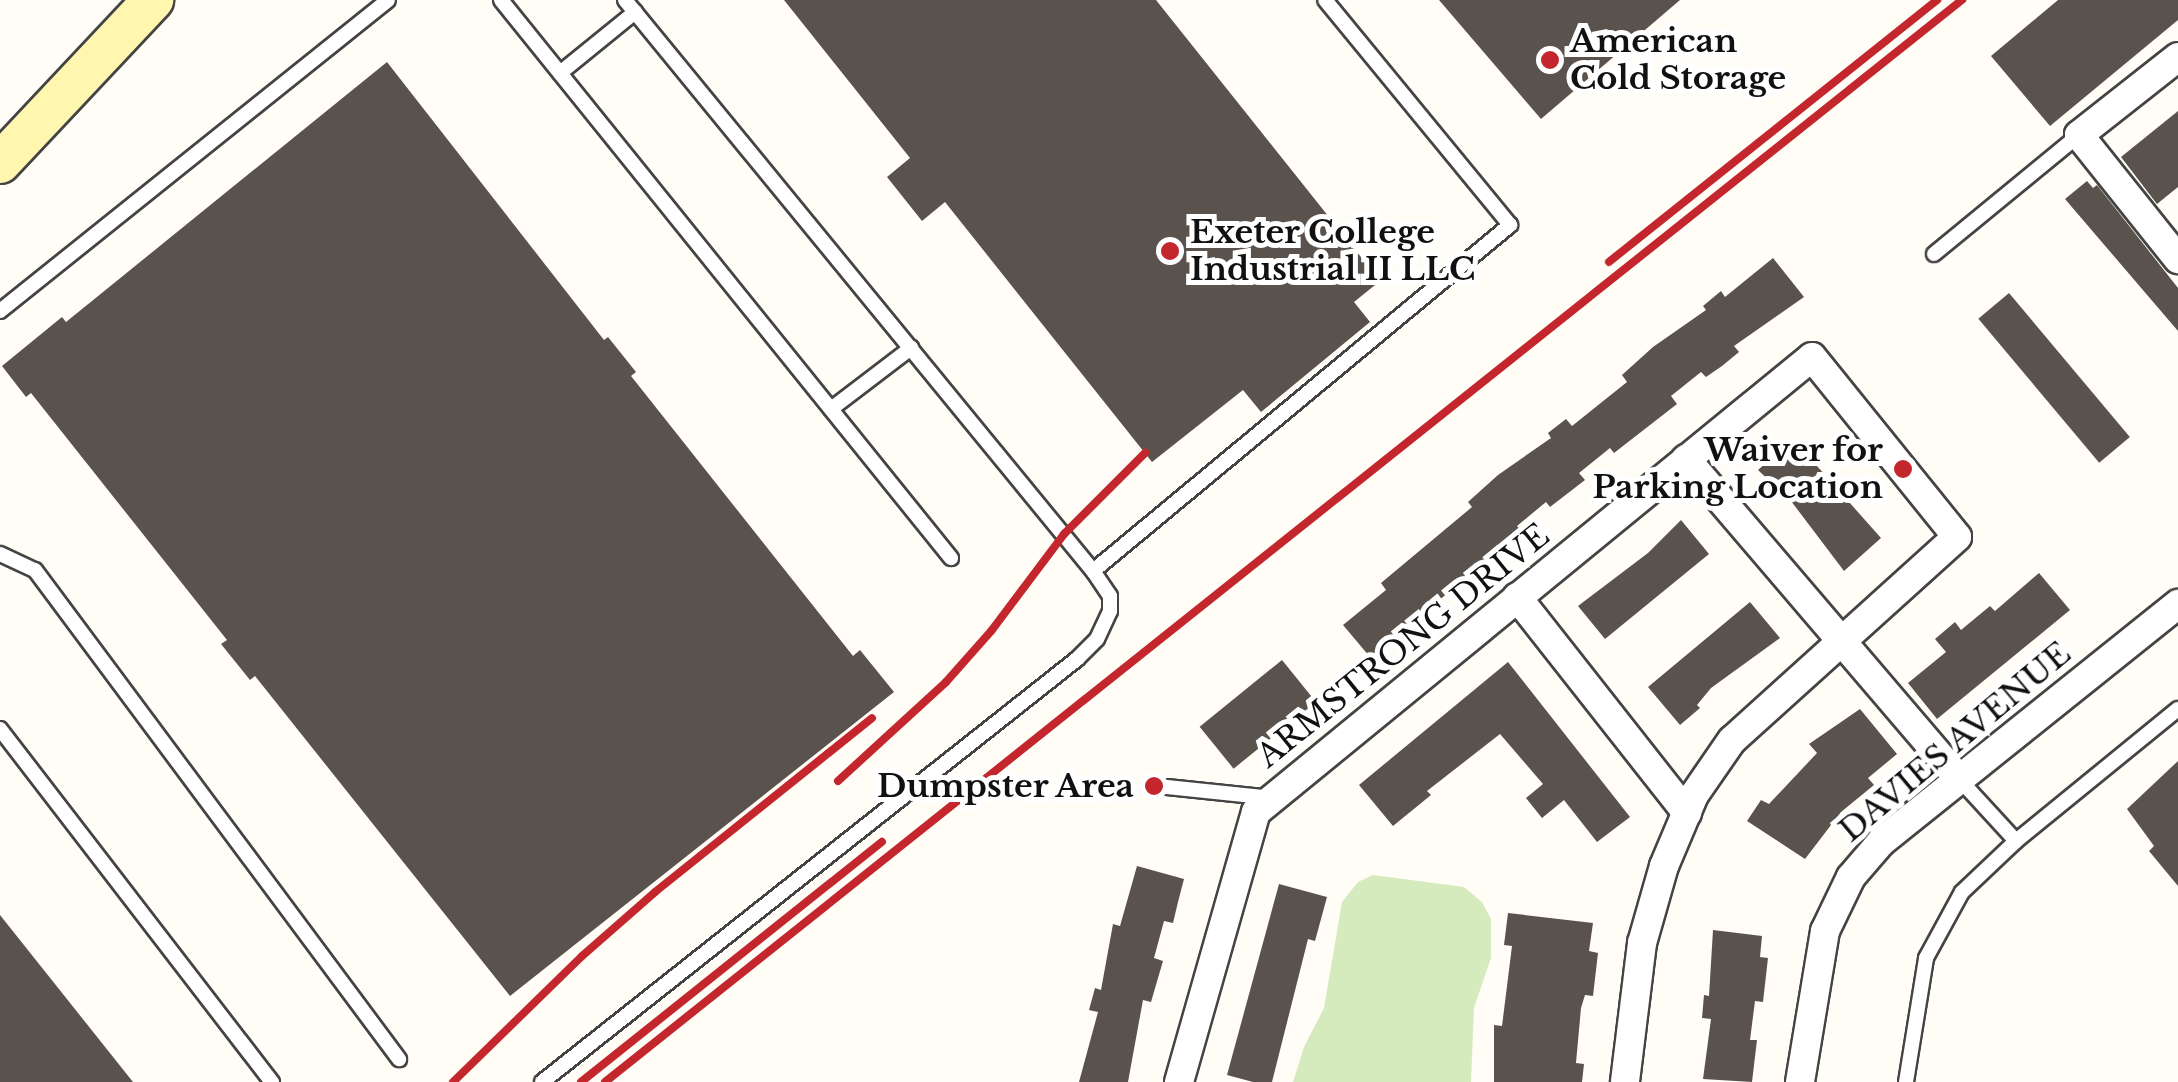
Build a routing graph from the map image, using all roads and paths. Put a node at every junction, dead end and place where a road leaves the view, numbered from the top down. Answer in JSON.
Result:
{"nodes":[{"id":1,"x":154,"y":0,"type":"edge"},
{"id":2,"x":388,"y":0,"type":"edge"},
{"id":3,"x":501,"y":0,"type":"edge"},
{"id":4,"x":625,"y":0,"type":"edge"},
{"id":5,"x":1325,"y":0,"type":"edge"},
{"id":6,"x":635,"y":12,"type":"junction"},
{"id":7,"x":2178,"y":57,"type":"edge"},
{"id":8,"x":560,"y":73,"type":"junction"},
{"id":9,"x":2084,"y":142,"type":"junction"},
{"id":10,"x":0,"y":163,"type":"edge"},
{"id":11,"x":1934,"y":254,"type":"dead end"},
{"id":12,"x":2178,"y":259,"type":"edge"},
{"id":13,"x":0,"y":310,"type":"edge"},
{"id":14,"x":911,"y":348,"type":"junction"},
{"id":15,"x":832,"y":409,"type":"junction"},
{"id":16,"x":1686,"y":459,"type":"junction"},
{"id":17,"x":0,"y":554,"type":"edge"},
{"id":18,"x":951,"y":558,"type":"dead end"},
{"id":19,"x":1093,"y":571,"type":"junction"},
{"id":20,"x":1518,"y":598,"type":"junction"},
{"id":21,"x":2178,"y":604,"type":"edge"},
{"id":22,"x":1840,"y":640,"type":"junction"},
{"id":23,"x":2178,"y":709,"type":"edge"},
{"id":24,"x":0,"y":730,"type":"edge"},
{"id":25,"x":1959,"y":779,"type":"junction"},
{"id":26,"x":1167,"y":787,"type":"dead end"},
{"id":27,"x":1273,"y":798,"type":"junction"},
{"id":28,"x":1686,"y":813,"type":"junction"},
{"id":29,"x":2016,"y":841,"type":"junction"},
{"id":30,"x":399,"y":1059,"type":"dead end"},
{"id":31,"x":272,"y":1082,"type":"edge"},
{"id":32,"x":542,"y":1082,"type":"edge"},
{"id":33,"x":1179,"y":1082,"type":"edge"},
{"id":34,"x":1625,"y":1082,"type":"edge"},
{"id":35,"x":1800,"y":1082,"type":"edge"},
{"id":36,"x":1906,"y":1082,"type":"edge"}],
"edges":[{"from":1,"to":10,"type":"main road"},
{"from":2,"to":13,"type":"lane"},
{"from":3,"to":8,"type":"lane"},
{"from":4,"to":6,"type":"lane"},
{"from":5,"to":19,"type":"lane"},
{"from":6,"to":8,"type":"lane"},
{"from":6,"to":14,"type":"lane"},
{"from":7,"to":9,"type":"street"},
{"from":8,"to":15,"type":"lane"},
{"from":9,"to":11,"type":"lane"},
{"from":9,"to":12,"type":"street"},
{"from":14,"to":15,"type":"lane"},
{"from":14,"to":19,"type":"lane"},
{"from":15,"to":18,"type":"lane"},
{"from":16,"to":20,"type":"street","name":"ARMSTRONG DRIVE"},
{"from":16,"to":22,"type":"street"},
{"from":16,"to":22,"type":"street","name":"ARMSTRONG DRIVE"},
{"from":17,"to":30,"type":"lane"},
{"from":19,"to":32,"type":"lane"},
{"from":20,"to":27,"type":"street","name":"ARMSTRONG DRIVE"},
{"from":20,"to":28,"type":"street"},
{"from":21,"to":25,"type":"street","name":"DAVIES AVENUE"},
{"from":22,"to":25,"type":"street"},
{"from":22,"to":28,"type":"street"},
{"from":23,"to":29,"type":"lane"},
{"from":24,"to":31,"type":"lane"},
{"from":25,"to":29,"type":"lane"},
{"from":25,"to":35,"type":"street","name":"DAVIES AVENUE"},
{"from":26,"to":27,"type":"lane"},
{"from":27,"to":33,"type":"street","name":"ARMSTRONG DRIVE"},
{"from":28,"to":34,"type":"street"},
{"from":29,"to":36,"type":"lane"}]}
